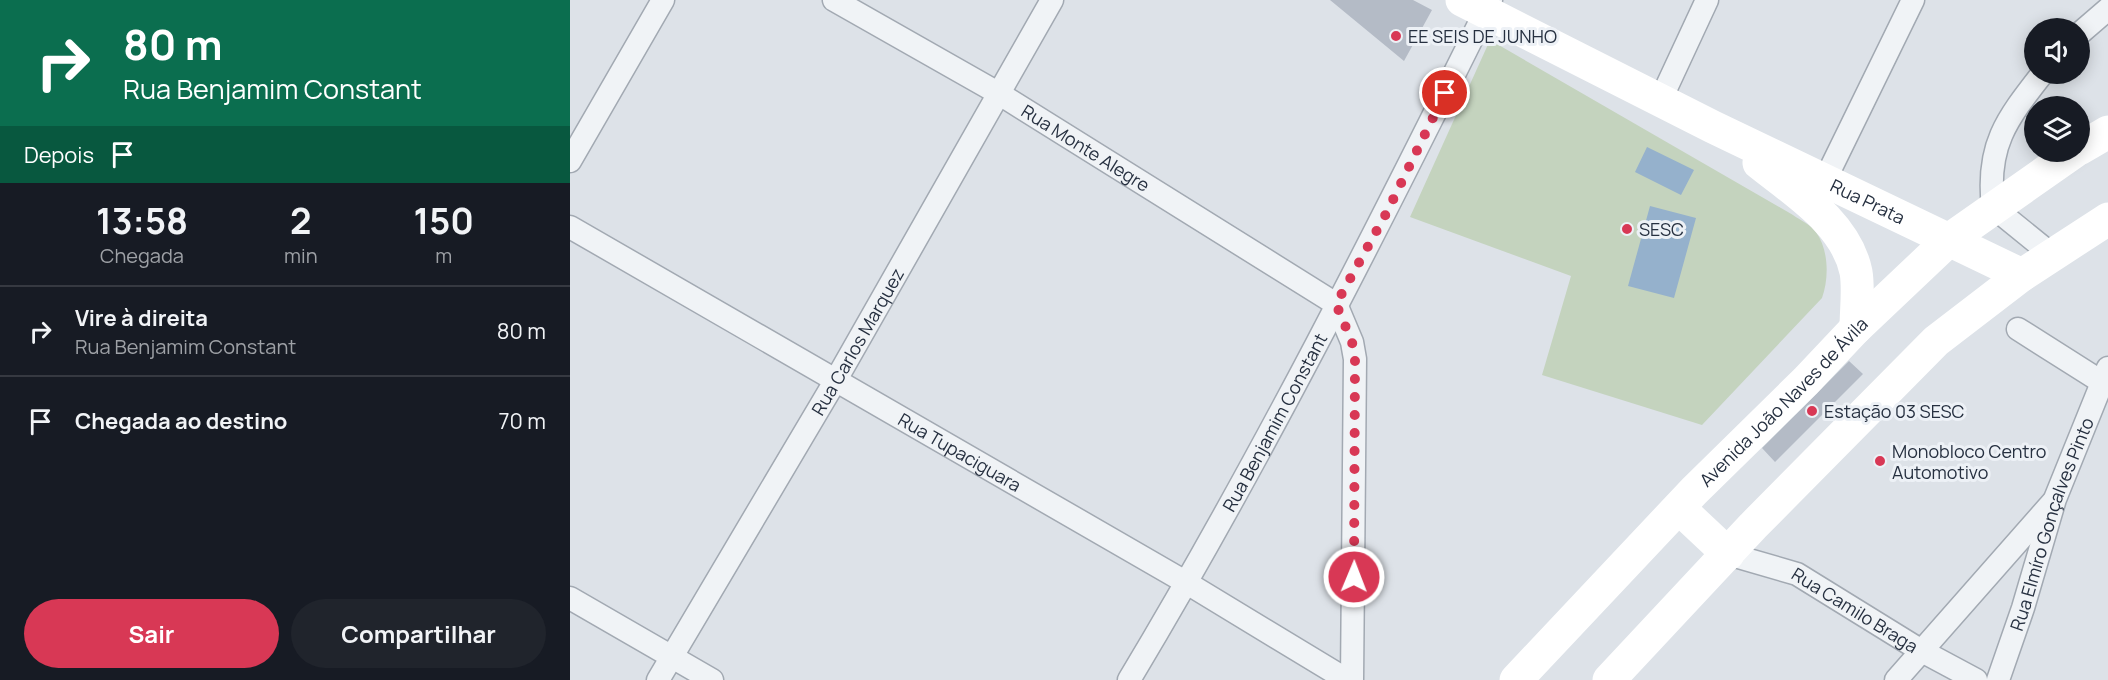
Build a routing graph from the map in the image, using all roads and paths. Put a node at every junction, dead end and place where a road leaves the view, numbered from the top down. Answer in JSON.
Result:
{"nodes":[{"id":1,"x":663,"y":0,"type":"edge"},
{"id":2,"x":834,"y":0,"type":"edge"},
{"id":3,"x":1052,"y":0,"type":"edge"},
{"id":4,"x":1707,"y":0,"type":"edge"},
{"id":5,"x":1913,"y":0,"type":"edge"},
{"id":6,"x":1479,"y":4,"type":"edge"},
{"id":7,"x":2108,"y":9,"type":"edge"},
{"id":8,"x":2090,"y":25,"type":"edge"},
{"id":9,"x":2035,"y":84,"type":"edge"},
{"id":10,"x":998,"y":93,"type":"junction"},
{"id":11,"x":1660,"y":99,"type":"junction"},
{"id":12,"x":1713,"y":127,"type":"junction"},
{"id":13,"x":2108,"y":132,"type":"edge"},
{"id":14,"x":2090,"y":143,"type":"edge"},
{"id":15,"x":570,"y":161,"type":"edge"},
{"id":16,"x":2059,"y":162,"type":"edge"},
{"id":17,"x":1826,"y":180,"type":"junction"},
{"id":18,"x":1993,"y":207,"type":"junction"},
{"id":19,"x":2108,"y":219,"type":"edge"},
{"id":20,"x":570,"y":226,"type":"edge"},
{"id":21,"x":1950,"y":239,"type":"junction"},
{"id":22,"x":2051,"y":254,"type":"junction"},
{"id":23,"x":2022,"y":275,"type":"junction"},
{"id":24,"x":1336,"y":304,"type":"junction"},
{"id":25,"x":1856,"y":328,"type":"junction"},
{"id":26,"x":2018,"y":329,"type":"dead end"},
{"id":27,"x":837,"y":378,"type":"junction"},
{"id":28,"x":2106,"y":379,"type":"edge"},
{"id":29,"x":2055,"y":499,"type":"junction"},
{"id":30,"x":1679,"y":508,"type":"junction"},
{"id":31,"x":1728,"y":554,"type":"junction"},
{"id":32,"x":1187,"y":583,"type":"junction"},
{"id":33,"x":570,"y":598,"type":"edge"},
{"id":34,"x":1920,"y":650,"type":"junction"},
{"id":35,"x":671,"y":656,"type":"junction"},
{"id":36,"x":658,"y":680,"type":"edge"},
{"id":37,"x":712,"y":680,"type":"edge"},
{"id":38,"x":1129,"y":680,"type":"edge"},
{"id":39,"x":1347,"y":680,"type":"edge"},
{"id":40,"x":1352,"y":680,"type":"edge"},
{"id":41,"x":1516,"y":680,"type":"edge"},
{"id":42,"x":1609,"y":680,"type":"edge"},
{"id":43,"x":1896,"y":680,"type":"edge"},
{"id":44,"x":1976,"y":680,"type":"edge"},
{"id":45,"x":1998,"y":680,"type":"edge"}],
"edges":[{"from":1,"to":15,"type":"street"},
{"from":2,"to":10,"type":"street","name":"Rua Monte Alegre"},
{"from":3,"to":10,"type":"street","name":"Rua Carlos Marquez"},
{"from":4,"to":11,"type":"street"},
{"from":5,"to":17,"type":"street"},
{"from":6,"to":11,"type":"main road","name":"Rua Prata"},
{"from":6,"to":24,"type":"street","name":"Rua Benjamim Constant"},
{"from":7,"to":8,"type":"street"},
{"from":9,"to":18,"type":"street"},
{"from":10,"to":24,"type":"street","name":"Rua Monte Alegre"},
{"from":10,"to":27,"type":"street","name":"Rua Carlos Marquez"},
{"from":11,"to":12,"type":"main road","name":"Rua Prata"},
{"from":12,"to":17,"type":"main road","name":"Rua Prata"},
{"from":12,"to":25,"type":"main road","name":"Rua Prata"},
{"from":13,"to":14,"type":"main road"},
{"from":16,"to":18,"type":"main road","name":"Avenida João Naves de Ávila"},
{"from":17,"to":21,"type":"main road","name":"Rua Prata"},
{"from":18,"to":21,"type":"main road","name":"Avenida João Naves de Ávila"},
{"from":18,"to":22,"type":"street"},
{"from":19,"to":22,"type":"main road"},
{"from":20,"to":27,"type":"street","name":"Rua Tupaciguara"},
{"from":21,"to":23,"type":"main road","name":"Rua Prata"},
{"from":21,"to":25,"type":"main road","name":"Avenida João Naves de Ávila"},
{"from":22,"to":23,"type":"main road"},
{"from":23,"to":31,"type":"main road"},
{"from":24,"to":32,"type":"street","name":"Rua Benjamim Constant"},
{"from":24,"to":40,"type":"street"},
{"from":25,"to":30,"type":"main road","name":"Avenida João Naves de Ávila"},
{"from":26,"to":28,"type":"street"},
{"from":27,"to":32,"type":"street","name":"Rua Tupaciguara"},
{"from":27,"to":35,"type":"street","name":"Rua Carlos Marquez"},
{"from":28,"to":29,"type":"street","name":"Rua Elmíro Gonçalves Pinto"},
{"from":29,"to":34,"type":"street"},
{"from":29,"to":45,"type":"street","name":"Rua Elmíro Gonçalves Pinto"},
{"from":30,"to":31,"type":"main road"},
{"from":30,"to":41,"type":"main road","name":"Avenida João Naves de Ávila"},
{"from":31,"to":34,"type":"street","name":"Rua Camilo Braga"},
{"from":31,"to":42,"type":"main road"},
{"from":32,"to":38,"type":"street","name":"Rua Benjamim Constant"},
{"from":32,"to":39,"type":"street","name":"Rua Tupaciguara"},
{"from":33,"to":35,"type":"street"},
{"from":34,"to":43,"type":"street"},
{"from":34,"to":44,"type":"street","name":"Rua Camilo Braga"},
{"from":35,"to":36,"type":"street","name":"Rua Carlos Marquez"},
{"from":35,"to":37,"type":"street"}]}
